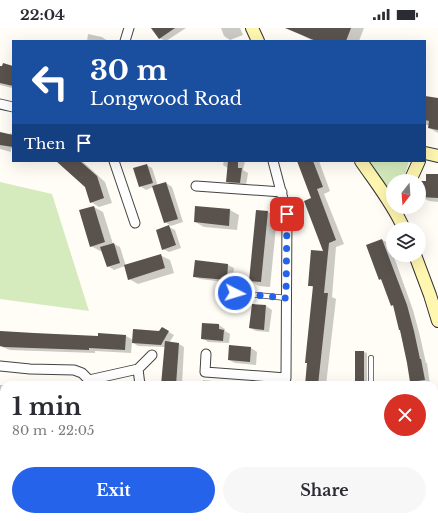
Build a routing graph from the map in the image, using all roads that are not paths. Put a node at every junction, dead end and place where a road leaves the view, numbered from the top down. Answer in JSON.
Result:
{"nodes":[{"id":1,"x":129,"y":28,"type":"edge"},
{"id":2,"x":252,"y":28,"type":"edge"},
{"id":3,"x":125,"y":40,"type":"edge"},
{"id":4,"x":258,"y":40,"type":"edge"},
{"id":5,"x":0,"y":104,"type":"edge"},
{"id":6,"x":12,"y":107,"type":"edge"},
{"id":7,"x":426,"y":153,"type":"edge"},
{"id":8,"x":438,"y":156,"type":"edge"},
{"id":9,"x":114,"y":162,"type":"edge"},
{"id":10,"x":273,"y":162,"type":"edge"},
{"id":11,"x":362,"y":162,"type":"edge"},
{"id":12,"x":419,"y":162,"type":"edge"},
{"id":13,"x":413,"y":174,"type":"edge"},
{"id":14,"x":196,"y":186,"type":"dead end"},
{"id":15,"x":282,"y":192,"type":"junction"},
{"id":16,"x":402,"y":218,"type":"edge"},
{"id":17,"x":135,"y":222,"type":"dead end"},
{"id":18,"x":418,"y":262,"type":"edge"},
{"id":19,"x":235,"y":293,"type":"dead end"},
{"id":20,"x":286,"y":298,"type":"junction"},
{"id":21,"x":438,"y":321,"type":"edge"},
{"id":22,"x":206,"y":354,"type":"dead end"},
{"id":23,"x":152,"y":355,"type":"dead end"},
{"id":24,"x":371,"y":358,"type":"dead end"},
{"id":25,"x":0,"y":366,"type":"edge"},
{"id":26,"x":138,"y":370,"type":"junction"},
{"id":27,"x":89,"y":381,"type":"edge"},
{"id":28,"x":94,"y":381,"type":"edge"},
{"id":29,"x":139,"y":381,"type":"edge"},
{"id":30,"x":277,"y":381,"type":"edge"},
{"id":31,"x":285,"y":381,"type":"edge"},
{"id":32,"x":371,"y":381,"type":"edge"}],
"edges":[{"from":1,"to":3,"type":"street"},
{"from":2,"to":4,"type":"street"},
{"from":5,"to":6,"type":"street"},
{"from":7,"to":8,"type":"street"},
{"from":9,"to":17,"type":"street"},
{"from":10,"to":15,"type":"street"},
{"from":11,"to":16,"type":"street"},
{"from":12,"to":13,"type":"street"},
{"from":14,"to":15,"type":"street"},
{"from":15,"to":20,"type":"street"},
{"from":18,"to":21,"type":"street"},
{"from":19,"to":20,"type":"lane"},
{"from":20,"to":31,"type":"street"},
{"from":22,"to":30,"type":"street"},
{"from":23,"to":26,"type":"street"},
{"from":24,"to":32,"type":"lane"},
{"from":25,"to":27,"type":"street"},
{"from":26,"to":28,"type":"street"},
{"from":26,"to":29,"type":"street"}]}
